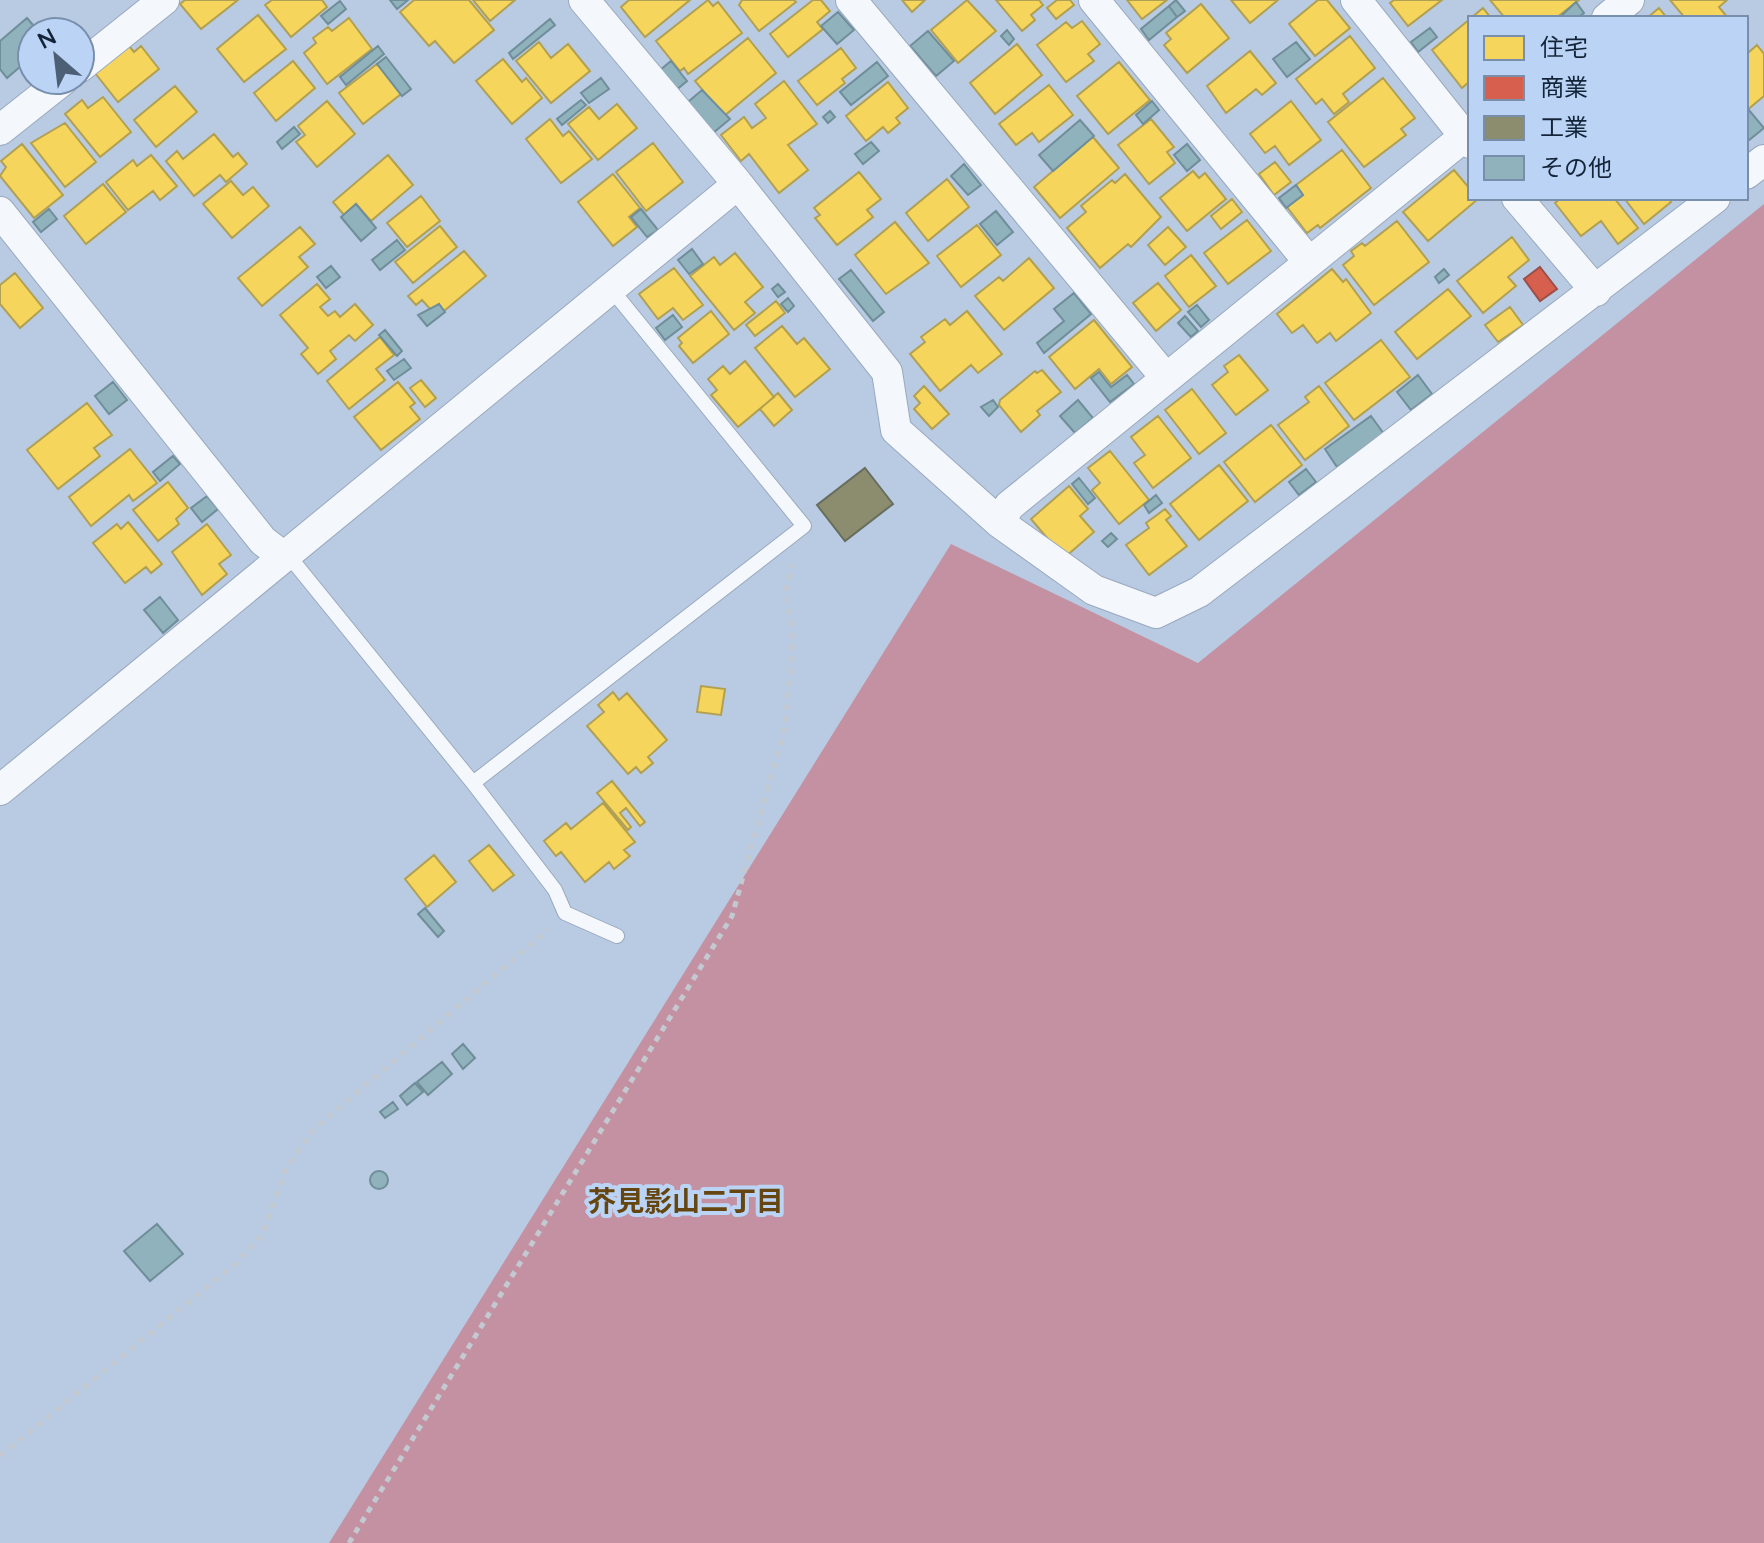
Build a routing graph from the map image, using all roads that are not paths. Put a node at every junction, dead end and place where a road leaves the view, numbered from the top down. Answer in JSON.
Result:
{"nodes":[{"id":1,"x":164,"y":0,"type":"edge"},
{"id":2,"x":851,"y":0,"type":"edge"},
{"id":3,"x":1094,"y":0,"type":"edge"},
{"id":4,"x":1356,"y":0,"type":"edge"},
{"id":5,"x":594,"y":3,"type":"edge"},
{"id":6,"x":96,"y":54,"type":"edge"},
{"id":7,"x":43,"y":96,"type":"edge"},
{"id":8,"x":0,"y":130,"type":"edge"},
{"id":9,"x":1468,"y":137,"type":"edge"},
{"id":10,"x":1764,"y":160,"type":"edge"},
{"id":11,"x":1748,"y":172,"type":"edge"},
{"id":12,"x":738,"y":184,"type":"junction"},
{"id":13,"x":1519,"y":200,"type":"edge"},
{"id":14,"x":1712,"y":200,"type":"edge"},
{"id":15,"x":0,"y":212,"type":"edge"},
{"id":16,"x":1309,"y":262,"type":"junction"},
{"id":17,"x":612,"y":290,"type":"junction"},
{"id":18,"x":1596,"y":291,"type":"junction"},
{"id":19,"x":1166,"y":378,"type":"junction"},
{"id":20,"x":1000,"y":523,"type":"junction"},
{"id":21,"x":284,"y":557,"type":"junction"},
{"id":22,"x":473,"y":783,"type":"junction"},
{"id":23,"x":0,"y":790,"type":"edge"},
{"id":24,"x":617,"y":936,"type":"dead end"}],
"edges":[{"from":1,"to":6,"type":"street"},
{"from":2,"to":19,"type":"street"},
{"from":3,"to":16,"type":"street"},
{"from":4,"to":9,"type":"street"},
{"from":5,"to":12,"type":"street"},
{"from":7,"to":8,"type":"street"},
{"from":9,"to":16,"type":"street"},
{"from":10,"to":11,"type":"street"},
{"from":12,"to":17,"type":"street"},
{"from":12,"to":20,"type":"street"},
{"from":13,"to":18,"type":"street"},
{"from":14,"to":18,"type":"street"},
{"from":15,"to":21,"type":"street"},
{"from":16,"to":19,"type":"street"},
{"from":17,"to":21,"type":"street"},
{"from":17,"to":22,"type":"lane"},
{"from":18,"to":20,"type":"street"},
{"from":19,"to":20,"type":"street"},
{"from":21,"to":22,"type":"lane"},
{"from":21,"to":23,"type":"street"},
{"from":22,"to":24,"type":"lane"}]}
